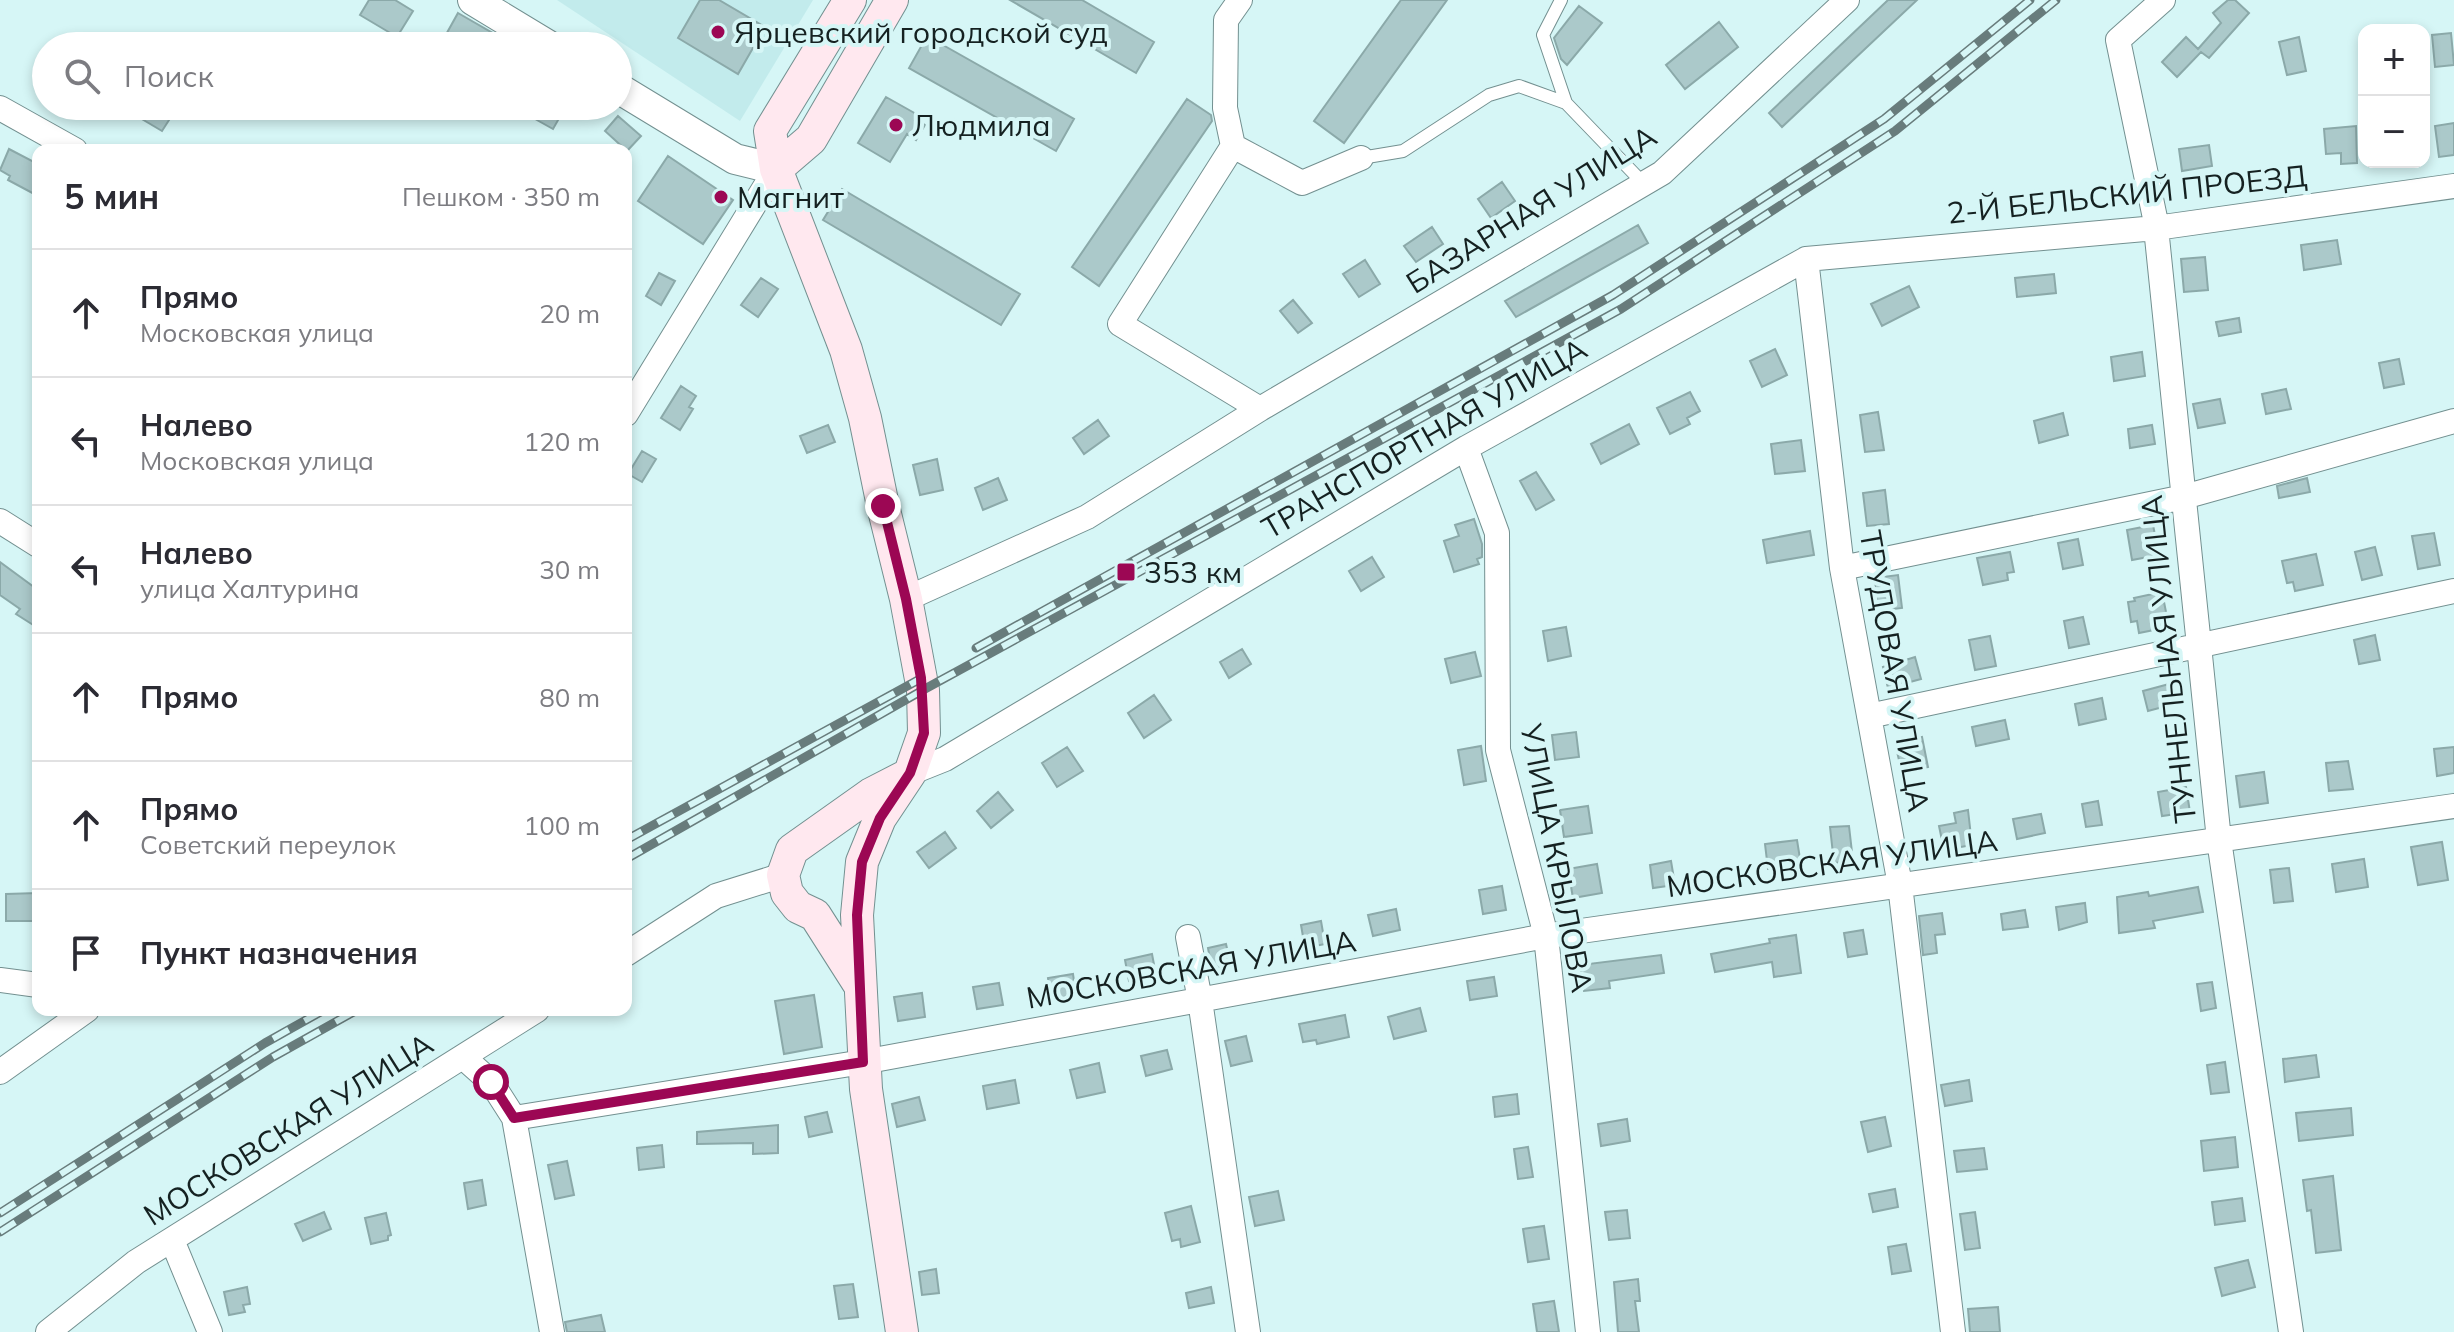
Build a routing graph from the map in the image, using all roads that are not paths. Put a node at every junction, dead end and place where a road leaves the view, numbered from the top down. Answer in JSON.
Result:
{"nodes":[{"id":1,"x":473,"y":0,"type":"edge"},
{"id":2,"x":850,"y":0,"type":"edge"},
{"id":3,"x":892,"y":0,"type":"edge"},
{"id":4,"x":1240,"y":0,"type":"edge"},
{"id":5,"x":1561,"y":0,"type":"edge"},
{"id":6,"x":1847,"y":0,"type":"edge"},
{"id":7,"x":2163,"y":0,"type":"edge"},
{"id":8,"x":526,"y":32,"type":"edge"},
{"id":9,"x":632,"y":96,"type":"edge"},
{"id":10,"x":1566,"y":103,"type":"junction"},
{"id":11,"x":0,"y":108,"type":"edge"},
{"id":12,"x":64,"y":144,"type":"edge"},
{"id":13,"x":1233,"y":146,"type":"junction"},
{"id":14,"x":1361,"y":158,"type":"joint"},
{"id":15,"x":776,"y":169,"type":"junction"},
{"id":16,"x":1644,"y":184,"type":"junction"},
{"id":17,"x":2454,"y":186,"type":"edge"},
{"id":18,"x":2156,"y":228,"type":"junction"},
{"id":19,"x":1806,"y":259,"type":"junction"},
{"id":20,"x":632,"y":404,"type":"edge"},
{"id":21,"x":1260,"y":409,"type":"junction"},
{"id":22,"x":2454,"y":421,"type":"edge"},
{"id":23,"x":1466,"y":448,"type":"junction"},
{"id":24,"x":2184,"y":497,"type":"junction"},
{"id":25,"x":0,"y":521,"type":"edge"},
{"id":26,"x":32,"y":541,"type":"edge"},
{"id":27,"x":1842,"y":568,"type":"junction"},
{"id":28,"x":2454,"y":591,"type":"edge"},
{"id":29,"x":906,"y":599,"type":"junction"},
{"id":30,"x":2199,"y":646,"type":"junction"},
{"id":31,"x":1869,"y":716,"type":"junction"},
{"id":32,"x":910,"y":773,"type":"junction"},
{"id":33,"x":2454,"y":806,"type":"edge"},
{"id":34,"x":815,"y":836,"type":"junction"},
{"id":35,"x":2219,"y":840,"type":"junction"},
{"id":36,"x":783,"y":875,"type":"junction"},
{"id":37,"x":861,"y":878,"type":"junction"},
{"id":38,"x":1900,"y":885,"type":"junction"},
{"id":39,"x":815,"y":915,"type":"junction"},
{"id":40,"x":1546,"y":936,"type":"junction"},
{"id":41,"x":1188,"y":937,"type":"dead end"},
{"id":42,"x":632,"y":950,"type":"edge"},
{"id":43,"x":0,"y":980,"type":"edge"},
{"id":44,"x":32,"y":984,"type":"edge"},
{"id":45,"x":859,"y":984,"type":"junction"},
{"id":46,"x":1200,"y":1000,"type":"junction"},
{"id":47,"x":79,"y":1016,"type":"edge"},
{"id":48,"x":528,"y":1016,"type":"edge"},
{"id":49,"x":463,"y":1057,"type":"junction"},
{"id":50,"x":863,"y":1062,"type":"junction"},
{"id":51,"x":0,"y":1072,"type":"edge"},
{"id":52,"x":514,"y":1118,"type":"junction"},
{"id":53,"x":172,"y":1240,"type":"junction"},
{"id":54,"x":48,"y":1332,"type":"edge"},
{"id":55,"x":210,"y":1332,"type":"edge"},
{"id":56,"x":552,"y":1332,"type":"edge"},
{"id":57,"x":902,"y":1332,"type":"edge"},
{"id":58,"x":1248,"y":1332,"type":"edge"},
{"id":59,"x":1588,"y":1332,"type":"edge"},
{"id":60,"x":1953,"y":1332,"type":"edge"},
{"id":61,"x":2291,"y":1332,"type":"edge"}],
"edges":[{"from":1,"to":8,"type":"street"},
{"from":2,"to":15,"type":"main road"},
{"from":3,"to":15,"type":"main road"},
{"from":4,"to":13,"type":"street"},
{"from":5,"to":10,"type":"lane"},
{"from":6,"to":16,"type":"street","name":"БАЗАРНАЯ УЛИЦА"},
{"from":7,"to":18,"type":"street","name":"ТУННЕЛЬНАЯ УЛИЦА"},
{"from":9,"to":15,"type":"street"},
{"from":10,"to":14,"type":"lane"},
{"from":10,"to":16,"type":"lane"},
{"from":11,"to":12,"type":"street"},
{"from":13,"to":14,"type":"street"},
{"from":13,"to":21,"type":"street"},
{"from":15,"to":20,"type":"street"},
{"from":15,"to":29,"type":"main road"},
{"from":16,"to":21,"type":"street","name":"БАЗАРНАЯ УЛИЦА"},
{"from":17,"to":18,"type":"street","name":"2-Й БЕЛЬСКИЙ ПРОЕЗД"},
{"from":18,"to":19,"type":"street","name":"2-Й БЕЛЬСКИЙ ПРОЕЗД"},
{"from":18,"to":24,"type":"street","name":"ТУННЕЛЬНАЯ УЛИЦА"},
{"from":19,"to":23,"type":"street","name":"ТРАНСПОРТНАЯ УЛИЦА"},
{"from":19,"to":27,"type":"street","name":"ТРУДОВАЯ УЛИЦА"},
{"from":21,"to":29,"type":"street","name":"БАЗАРНАЯ УЛИЦА"},
{"from":22,"to":24,"type":"street"},
{"from":23,"to":32,"type":"street","name":"ТРАНСПОРТНАЯ УЛИЦА"},
{"from":23,"to":40,"type":"street","name":"УЛИЦА КРЫЛОВА"},
{"from":24,"to":27,"type":"street"},
{"from":24,"to":30,"type":"street","name":"ТУННЕЛЬНАЯ УЛИЦА"},
{"from":25,"to":26,"type":"street"},
{"from":27,"to":31,"type":"street","name":"ТРУДОВАЯ УЛИЦА"},
{"from":28,"to":30,"type":"street"},
{"from":29,"to":32,"type":"main road"},
{"from":30,"to":31,"type":"street"},
{"from":30,"to":35,"type":"street","name":"ТУННЕЛЬНАЯ УЛИЦА"},
{"from":31,"to":38,"type":"street","name":"ТРУДОВАЯ УЛИЦА"},
{"from":32,"to":34,"type":"main road"},
{"from":32,"to":37,"type":"main road"},
{"from":33,"to":35,"type":"street","name":"МОСКОВСКАЯ УЛИЦА"},
{"from":34,"to":36,"type":"main road"},
{"from":34,"to":37,"type":"main road"},
{"from":35,"to":38,"type":"street","name":"МОСКОВСКАЯ УЛИЦА"},
{"from":35,"to":61,"type":"street","name":"ТУННЕЛЬНАЯ УЛИЦА"},
{"from":36,"to":39,"type":"main road"},
{"from":36,"to":42,"type":"street"},
{"from":37,"to":39,"type":"main road"},
{"from":37,"to":45,"type":"main road"},
{"from":38,"to":40,"type":"street","name":"МОСКОВСКАЯ УЛИЦА"},
{"from":38,"to":60,"type":"street","name":"ТРУДОВАЯ УЛИЦА"},
{"from":39,"to":45,"type":"main road"},
{"from":40,"to":46,"type":"street","name":"МОСКОВСКАЯ УЛИЦА"},
{"from":40,"to":59,"type":"street","name":"УЛИЦА КРЫЛОВА"},
{"from":41,"to":46,"type":"street"},
{"from":43,"to":44,"type":"street"},
{"from":45,"to":50,"type":"main road"},
{"from":46,"to":50,"type":"street","name":"МОСКОВСКАЯ УЛИЦА"},
{"from":46,"to":58,"type":"street"},
{"from":47,"to":51,"type":"street"},
{"from":48,"to":49,"type":"street"},
{"from":49,"to":52,"type":"street","name":"МОСКОВСКАЯ УЛИЦА"},
{"from":49,"to":53,"type":"street","name":"МОСКОВСКАЯ УЛИЦА"},
{"from":50,"to":52,"type":"street","name":"МОСКОВСКАЯ УЛИЦА"},
{"from":50,"to":57,"type":"main road"},
{"from":52,"to":56,"type":"street"},
{"from":53,"to":54,"type":"street","name":"МОСКОВСКАЯ УЛИЦА"},
{"from":53,"to":55,"type":"street"}]}
